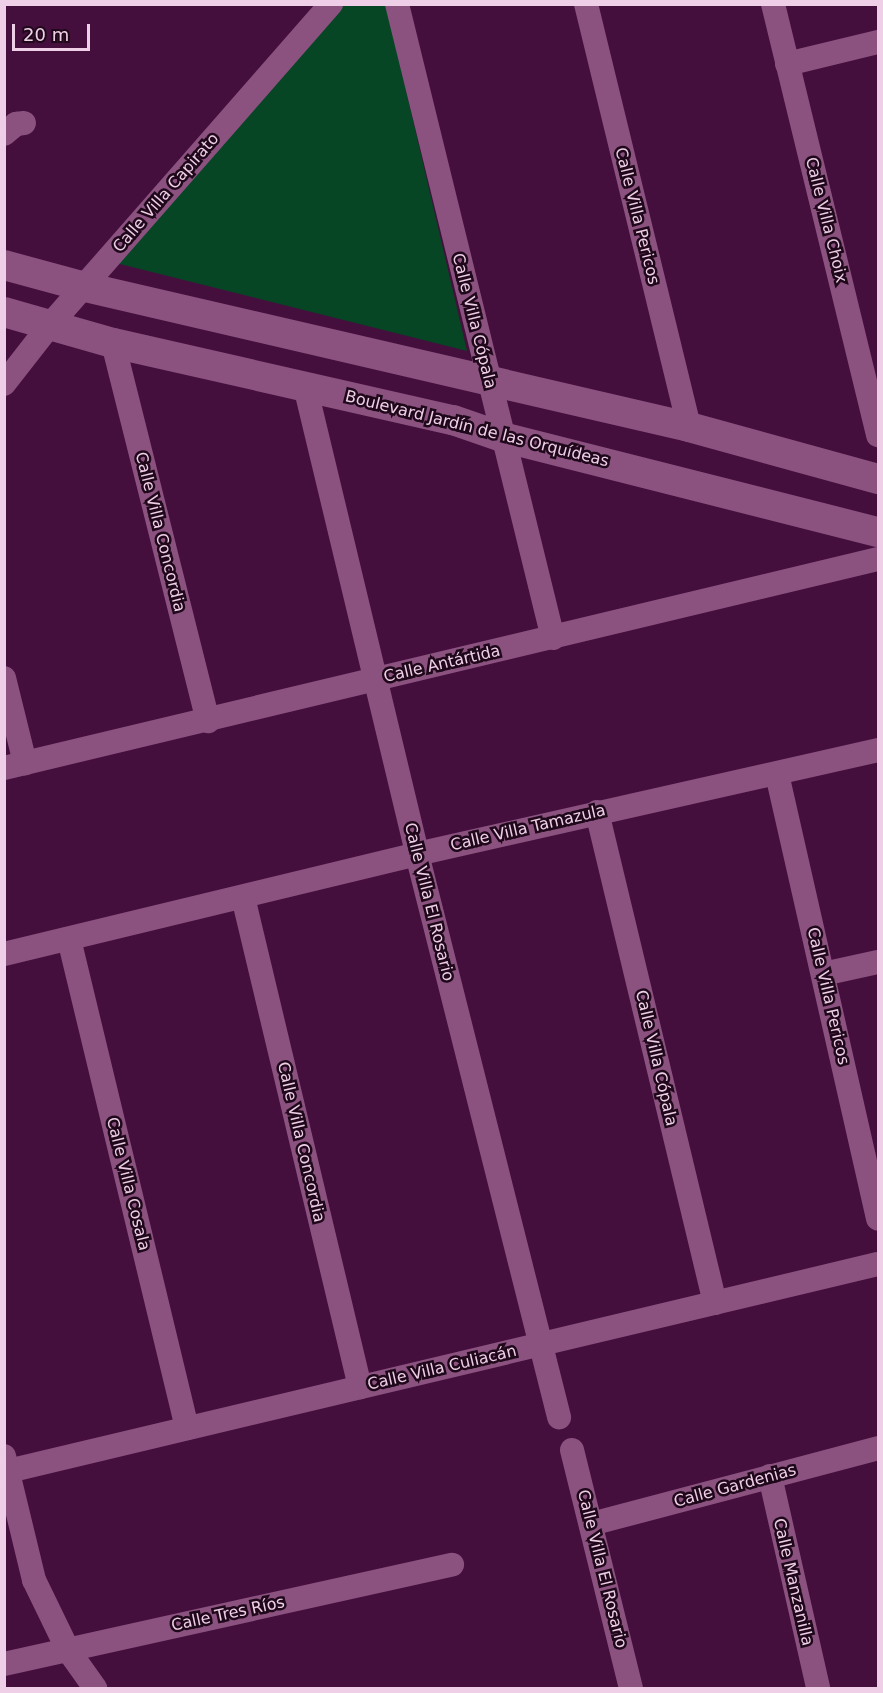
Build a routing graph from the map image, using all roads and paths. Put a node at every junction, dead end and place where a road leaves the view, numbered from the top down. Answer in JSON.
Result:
{"nodes":[{"id":1,"x":331,"y":4,"type":"edge"},
{"id":2,"x":397,"y":4,"type":"edge"},
{"id":3,"x":586,"y":4,"type":"edge"},
{"id":4,"x":773,"y":4,"type":"edge"},
{"id":5,"x":879,"y":42,"type":"edge"},
{"id":6,"x":788,"y":64,"type":"junction"},
{"id":7,"x":4,"y":265,"type":"edge"},
{"id":8,"x":85,"y":287,"type":"junction"},
{"id":9,"x":4,"y":312,"type":"edge"},
{"id":10,"x":50,"y":325,"type":"junction"},
{"id":11,"x":113,"y":343,"type":"junction"},
{"id":12,"x":489,"y":380,"type":"junction"},
{"id":13,"x":4,"y":384,"type":"edge"},
{"id":14,"x":305,"y":386,"type":"junction"},
{"id":15,"x":689,"y":427,"type":"junction"},
{"id":16,"x":879,"y":435,"type":"edge"},
{"id":17,"x":502,"y":437,"type":"junction"},
{"id":18,"x":879,"y":479,"type":"edge"},
{"id":19,"x":879,"y":532,"type":"edge"},
{"id":20,"x":879,"y":559,"type":"edge"},
{"id":21,"x":554,"y":638,"type":"junction"},
{"id":22,"x":4,"y":678,"type":"edge"},
{"id":23,"x":375,"y":679,"type":"junction"},
{"id":24,"x":208,"y":721,"type":"junction"},
{"id":25,"x":879,"y":750,"type":"edge"},
{"id":26,"x":15,"y":765,"type":"edge"},
{"id":27,"x":777,"y":774,"type":"junction"},
{"id":28,"x":597,"y":812,"type":"junction"},
{"id":29,"x":417,"y":854,"type":"junction"},
{"id":30,"x":243,"y":897,"type":"junction"},
{"id":31,"x":69,"y":939,"type":"junction"},
{"id":32,"x":4,"y":954,"type":"edge"},
{"id":33,"x":879,"y":962,"type":"edge"},
{"id":34,"x":823,"y":974,"type":"junction"},
{"id":35,"x":879,"y":1219,"type":"edge"},
{"id":36,"x":879,"y":1264,"type":"edge"},
{"id":37,"x":715,"y":1303,"type":"junction"},
{"id":38,"x":541,"y":1344,"type":"junction"},
{"id":39,"x":360,"y":1387,"type":"junction"},
{"id":40,"x":559,"y":1417,"type":"dead end"},
{"id":41,"x":188,"y":1428,"type":"junction"},
{"id":42,"x":879,"y":1448,"type":"edge"},
{"id":43,"x":572,"y":1450,"type":"dead end"},
{"id":44,"x":6,"y":1466,"type":"edge"},
{"id":45,"x":770,"y":1476,"type":"junction"},
{"id":46,"x":591,"y":1524,"type":"junction"},
{"id":47,"x":452,"y":1564,"type":"dead end"},
{"id":48,"x":68,"y":1650,"type":"junction"},
{"id":49,"x":4,"y":1664,"type":"edge"},
{"id":50,"x":95,"y":1689,"type":"edge"},
{"id":51,"x":631,"y":1689,"type":"edge"},
{"id":52,"x":818,"y":1689,"type":"edge"}],
"edges":[{"from":1,"to":8,"type":"street","name":"Calle Villa Capirato"},
{"from":2,"to":12,"type":"street","name":"Calle Villa Cópala"},
{"from":3,"to":15,"type":"street","name":"Calle Villa Pericos"},
{"from":4,"to":6,"type":"street","name":"Calle Villa Choix"},
{"from":5,"to":6,"type":"street"},
{"from":6,"to":16,"type":"street","name":"Calle Villa Choix"},
{"from":7,"to":8,"type":"street"},
{"from":8,"to":10,"type":"street","name":"Calle Villa Capirato"},
{"from":8,"to":12,"type":"street"},
{"from":9,"to":10,"type":"street","name":"Boulevard Jardín de las Orquídeas"},
{"from":10,"to":11,"type":"street","name":"Boulevard Jardín de las Orquídeas"},
{"from":10,"to":13,"type":"street","name":"Calle Villa Capirato"},
{"from":11,"to":14,"type":"street","name":"Boulevard Jardín de las Orquídeas"},
{"from":11,"to":24,"type":"street","name":"Calle Villa Concordia"},
{"from":12,"to":15,"type":"street"},
{"from":12,"to":17,"type":"street","name":"Calle Villa Cópala"},
{"from":14,"to":17,"type":"street","name":"Boulevard Jardín de las Orquídeas"},
{"from":14,"to":23,"type":"street","name":"Calle Villa El Rosario"},
{"from":15,"to":18,"type":"street"},
{"from":17,"to":19,"type":"street","name":"Boulevard Jardín de las Orquídeas"},
{"from":17,"to":21,"type":"street","name":"Calle Villa Cópala"},
{"from":20,"to":21,"type":"street","name":"Calle Antártida"},
{"from":21,"to":23,"type":"street","name":"Calle Antártida"},
{"from":22,"to":26,"type":"street"},
{"from":23,"to":24,"type":"street","name":"Calle Antártida"},
{"from":23,"to":29,"type":"street","name":"Calle Villa El Rosario"},
{"from":24,"to":26,"type":"street","name":"Calle Antártida"},
{"from":25,"to":27,"type":"street","name":"Calle Villa Tamazula"},
{"from":27,"to":28,"type":"street","name":"Calle Villa Tamazula"},
{"from":27,"to":34,"type":"street","name":"Calle Villa Pericos"},
{"from":28,"to":29,"type":"street","name":"Calle Villa Tamazula"},
{"from":28,"to":37,"type":"street","name":"Calle Villa Cópala"},
{"from":29,"to":30,"type":"street","name":"Calle Villa Tamazula"},
{"from":29,"to":38,"type":"street","name":"Calle Villa El Rosario"},
{"from":30,"to":31,"type":"street","name":"Calle Villa Tamazula"},
{"from":30,"to":39,"type":"street","name":"Calle Villa Concordia"},
{"from":31,"to":32,"type":"street","name":"Calle Villa Tamazula"},
{"from":31,"to":41,"type":"street","name":"Calle Villa Cosala"},
{"from":33,"to":34,"type":"street"},
{"from":34,"to":35,"type":"street","name":"Calle Villa Pericos"},
{"from":36,"to":37,"type":"street","name":"Calle Villa Culiacán"},
{"from":37,"to":38,"type":"street","name":"Calle Villa Culiacán"},
{"from":38,"to":39,"type":"street","name":"Calle Villa Culiacán"},
{"from":38,"to":40,"type":"street","name":"Calle Villa El Rosario"},
{"from":39,"to":41,"type":"street","name":"Calle Villa Culiacán"},
{"from":41,"to":44,"type":"street","name":"Calle Villa Culiacán"},
{"from":42,"to":45,"type":"street","name":"Calle Gardenias"},
{"from":43,"to":46,"type":"street","name":"Calle Villa El Rosario"},
{"from":44,"to":48,"type":"street"},
{"from":45,"to":46,"type":"street","name":"Calle Gardenias"},
{"from":45,"to":52,"type":"street","name":"Calle Manzanilla"},
{"from":46,"to":51,"type":"street","name":"Calle Villa El Rosario"},
{"from":47,"to":48,"type":"street","name":"Calle Tres Ríos"},
{"from":48,"to":49,"type":"street","name":"Calle Tres Ríos"},
{"from":48,"to":50,"type":"street"}]}
